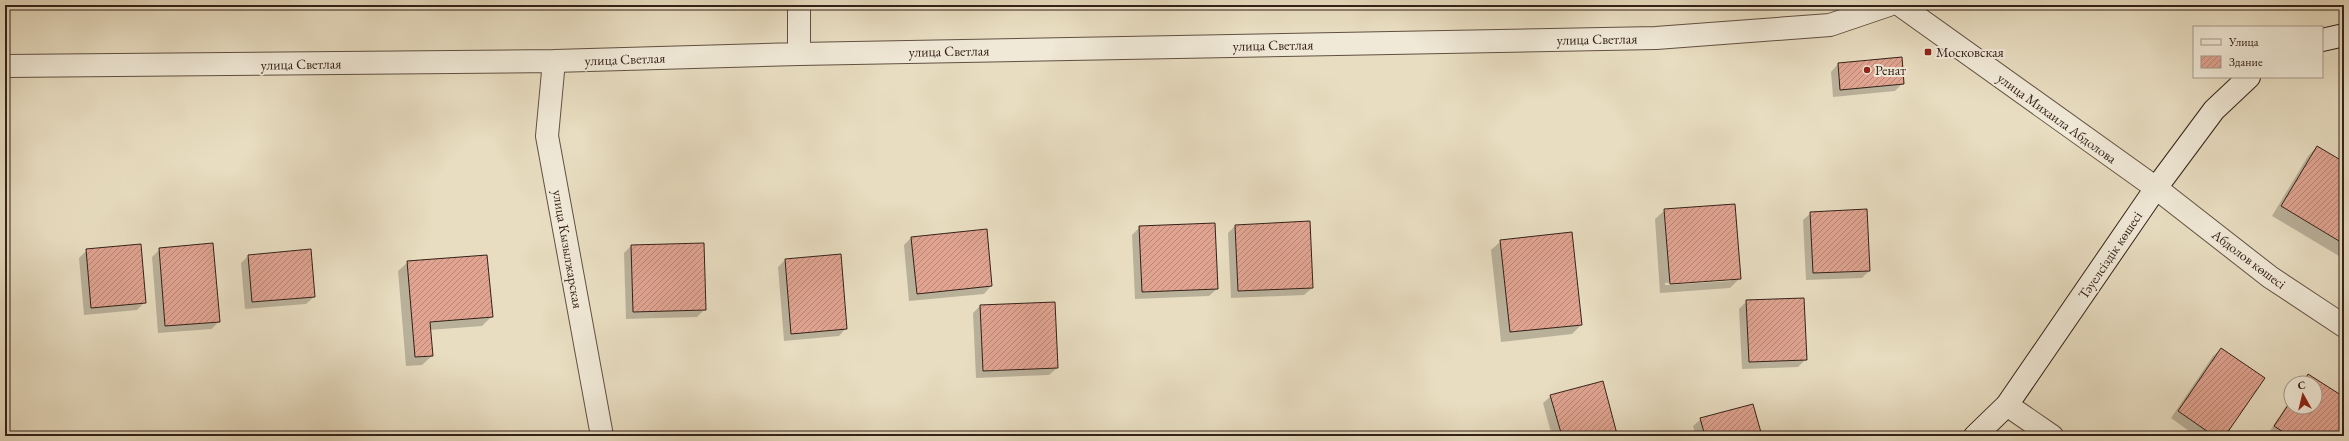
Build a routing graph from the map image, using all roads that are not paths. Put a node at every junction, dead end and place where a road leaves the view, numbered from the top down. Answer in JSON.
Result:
{"nodes":[{"id":1,"x":799,"y":5,"type":"edge"},
{"id":2,"x":1889,"y":5,"type":"edge"},
{"id":3,"x":1900,"y":5,"type":"edge"},
{"id":4,"x":2344,"y":36,"type":"edge"},
{"id":5,"x":2323,"y":40,"type":"edge"},
{"id":6,"x":799,"y":54,"type":"junction"},
{"id":7,"x":554,"y":61,"type":"junction"},
{"id":8,"x":5,"y":66,"type":"edge"},
{"id":9,"x":2248,"y":78,"type":"edge"},
{"id":10,"x":2156,"y":188,"type":"junction"},
{"id":11,"x":2344,"y":326,"type":"edge"},
{"id":12,"x":2007,"y":405,"type":"junction"},
{"id":13,"x":602,"y":436,"type":"edge"},
{"id":14,"x":1975,"y":436,"type":"edge"},
{"id":15,"x":2052,"y":436,"type":"edge"}],
"edges":[{"from":1,"to":6,"type":"street"},
{"from":2,"to":6,"type":"street","name":"улица Светлая"},
{"from":3,"to":10,"type":"street","name":"улица Михаила Абдолова"},
{"from":4,"to":5,"type":"street"},
{"from":6,"to":7,"type":"street","name":"улица Светлая"},
{"from":7,"to":8,"type":"street","name":"улица Светлая"},
{"from":7,"to":13,"type":"street","name":"улица Кызылжарская"},
{"from":9,"to":10,"type":"street","name":"Тәуелсіздік көшесі"},
{"from":10,"to":11,"type":"street","name":"Абдолов көшесі"},
{"from":10,"to":12,"type":"street","name":"Тәуелсіздік көшесі"},
{"from":12,"to":14,"type":"street","name":"Тәуелсіздік көшесі"},
{"from":12,"to":15,"type":"street"}]}
